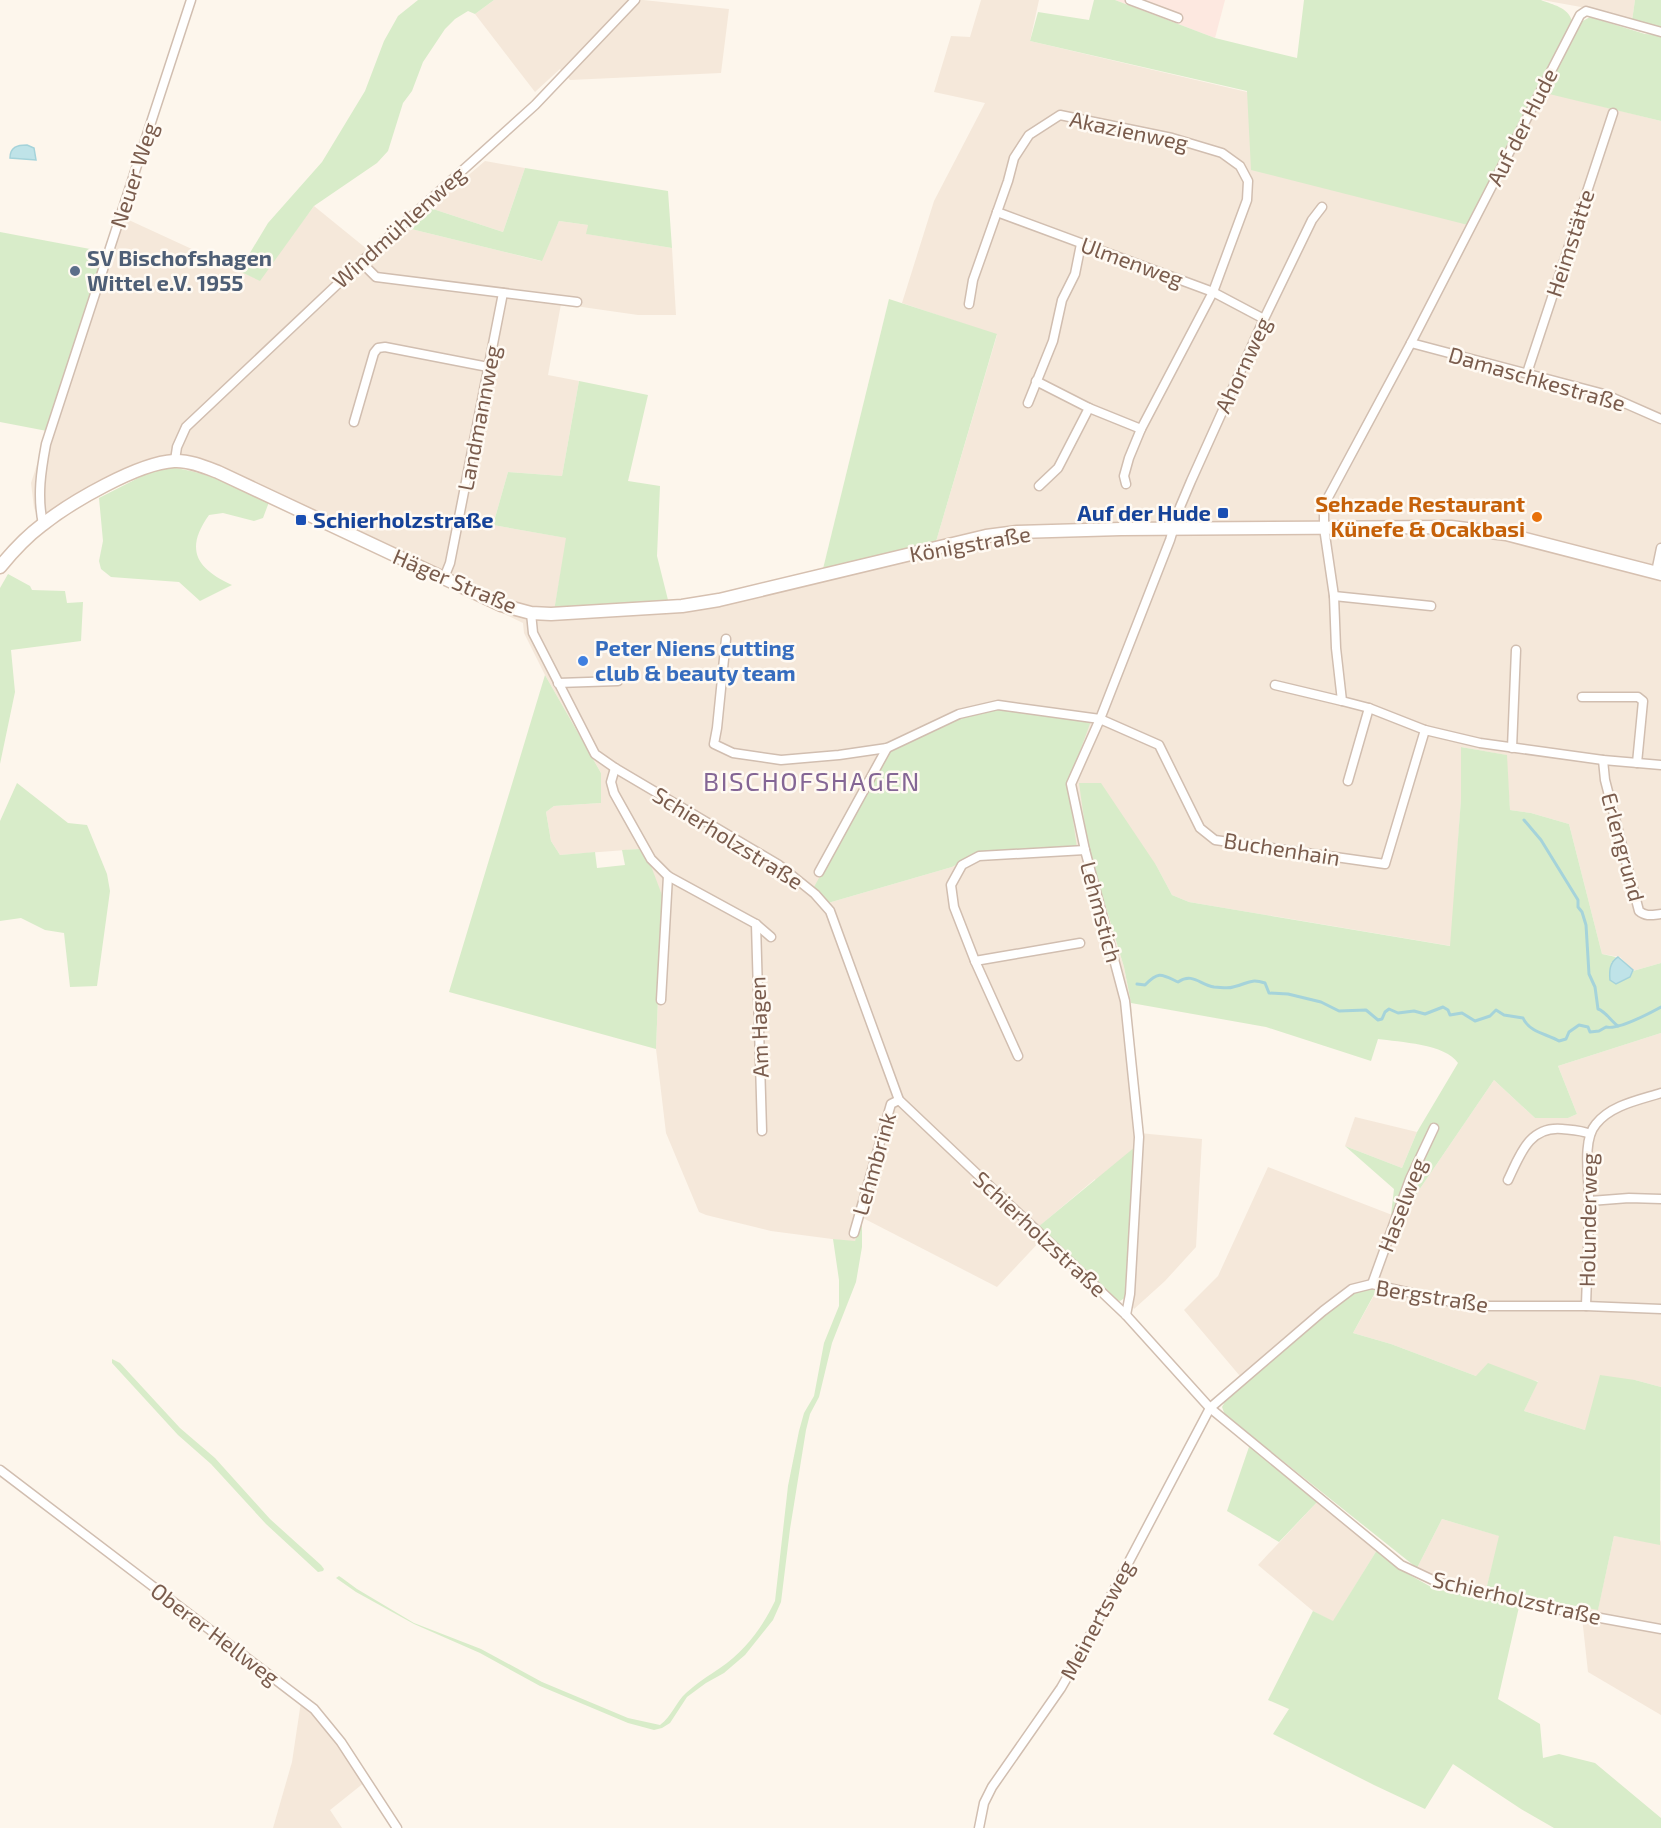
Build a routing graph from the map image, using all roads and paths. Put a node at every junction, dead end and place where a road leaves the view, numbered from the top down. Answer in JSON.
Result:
{"nodes":[{"id":1,"x":191,"y":0,"type":"edge"},
{"id":2,"x":635,"y":0,"type":"edge"},
{"id":3,"x":1130,"y":0,"type":"edge"},
{"id":4,"x":1178,"y":18,"type":"dead end"},
{"id":5,"x":1661,"y":32,"type":"edge"},
{"id":6,"x":1613,"y":113,"type":"dead end"},
{"id":7,"x":1322,"y":207,"type":"dead end"},
{"id":8,"x":997,"y":212,"type":"junction"},
{"id":9,"x":1081,"y":244,"type":"junction"},
{"id":10,"x":361,"y":262,"type":"junction"},
{"id":11,"x":1213,"y":292,"type":"junction"},
{"id":12,"x":503,"y":293,"type":"junction"},
{"id":13,"x":577,"y":302,"type":"dead end"},
{"id":14,"x":969,"y":304,"type":"dead end"},
{"id":15,"x":1264,"y":319,"type":"junction"},
{"id":16,"x":1411,"y":343,"type":"junction"},
{"id":17,"x":488,"y":367,"type":"junction"},
{"id":18,"x":1527,"y":372,"type":"junction"},
{"id":19,"x":1036,"y":381,"type":"junction"},
{"id":20,"x":1028,"y":403,"type":"dead end"},
{"id":21,"x":1089,"y":408,"type":"junction"},
{"id":22,"x":1661,"y":419,"type":"edge"},
{"id":23,"x":354,"y":422,"type":"dead end"},
{"id":24,"x":1141,"y":429,"type":"junction"},
{"id":25,"x":175,"y":460,"type":"junction"},
{"id":26,"x":1126,"y":484,"type":"dead end"},
{"id":27,"x":1039,"y":486,"type":"dead end"},
{"id":28,"x":43,"y":524,"type":"junction"},
{"id":29,"x":1174,"y":528,"type":"junction"},
{"id":30,"x":1324,"y":528,"type":"junction"},
{"id":31,"x":1661,"y":548,"type":"edge"},
{"id":32,"x":0,"y":567,"type":"edge"},
{"id":33,"x":1658,"y":573,"type":"edge"},
{"id":34,"x":444,"y":578,"type":"junction"},
{"id":35,"x":1334,"y":596,"type":"junction"},
{"id":36,"x":1431,"y":606,"type":"dead end"},
{"id":37,"x":531,"y":613,"type":"junction"},
{"id":38,"x":726,"y":639,"type":"dead end"},
{"id":39,"x":1516,"y":650,"type":"dead end"},
{"id":40,"x":618,"y":681,"type":"dead end"},
{"id":41,"x":558,"y":683,"type":"junction"},
{"id":42,"x":1275,"y":685,"type":"dead end"},
{"id":43,"x":1582,"y":697,"type":"dead end"},
{"id":44,"x":1342,"y":701,"type":"junction"},
{"id":45,"x":1369,"y":708,"type":"junction"},
{"id":46,"x":1100,"y":719,"type":"junction"},
{"id":47,"x":1425,"y":730,"type":"junction"},
{"id":48,"x":887,"y":748,"type":"junction"},
{"id":49,"x":1512,"y":748,"type":"junction"},
{"id":50,"x":1603,"y":760,"type":"junction"},
{"id":51,"x":1637,"y":763,"type":"junction"},
{"id":52,"x":1661,"y":765,"type":"edge"},
{"id":53,"x":615,"y":768,"type":"junction"},
{"id":54,"x":1348,"y":782,"type":"dead end"},
{"id":55,"x":1085,"y":850,"type":"junction"},
{"id":56,"x":819,"y":873,"type":"dead end"},
{"id":57,"x":669,"y":876,"type":"junction"},
{"id":58,"x":1661,"y":914,"type":"edge"},
{"id":59,"x":756,"y":924,"type":"junction"},
{"id":60,"x":771,"y":937,"type":"dead end"},
{"id":61,"x":1080,"y":943,"type":"dead end"},
{"id":62,"x":975,"y":961,"type":"junction"},
{"id":63,"x":661,"y":1000,"type":"dead end"},
{"id":64,"x":1018,"y":1056,"type":"dead end"},
{"id":65,"x":1661,"y":1093,"type":"edge"},
{"id":66,"x":899,"y":1100,"type":"junction"},
{"id":67,"x":1434,"y":1128,"type":"dead end"},
{"id":68,"x":762,"y":1131,"type":"dead end"},
{"id":69,"x":1590,"y":1134,"type":"junction"},
{"id":70,"x":1508,"y":1180,"type":"dead end"},
{"id":71,"x":1661,"y":1199,"type":"edge"},
{"id":72,"x":1590,"y":1201,"type":"junction"},
{"id":73,"x":854,"y":1233,"type":"dead end"},
{"id":74,"x":1372,"y":1284,"type":"junction"},
{"id":75,"x":1586,"y":1306,"type":"junction"},
{"id":76,"x":1661,"y":1309,"type":"edge"},
{"id":77,"x":1126,"y":1315,"type":"junction"},
{"id":78,"x":1210,"y":1408,"type":"junction"},
{"id":79,"x":0,"y":1470,"type":"edge"},
{"id":80,"x":1661,"y":1629,"type":"edge"},
{"id":81,"x":398,"y":1828,"type":"edge"},
{"id":82,"x":979,"y":1828,"type":"edge"}],
"edges":[{"from":1,"to":28,"type":"street","name":"Neuer Weg"},
{"from":2,"to":10,"type":"street","name":"Windmühlenweg"},
{"from":3,"to":4,"type":"street"},
{"from":5,"to":16,"type":"street","name":"Auf der Hude"},
{"from":6,"to":18,"type":"street","name":"Heimstätte"},
{"from":7,"to":15,"type":"street","name":"Ahornweg"},
{"from":8,"to":9,"type":"street","name":"Ulmenweg"},
{"from":8,"to":11,"type":"street","name":"Akazienweg"},
{"from":8,"to":14,"type":"street","name":"Akazienweg"},
{"from":9,"to":11,"type":"street","name":"Ulmenweg"},
{"from":9,"to":19,"type":"street"},
{"from":10,"to":12,"type":"street"},
{"from":10,"to":25,"type":"street","name":"Windmühlenweg"},
{"from":11,"to":15,"type":"street","name":"Ulmenweg"},
{"from":11,"to":24,"type":"street","name":"Akazienweg"},
{"from":12,"to":13,"type":"street"},
{"from":12,"to":17,"type":"street","name":"Landmannweg"},
{"from":15,"to":29,"type":"street","name":"Ahornweg"},
{"from":16,"to":18,"type":"street","name":"Damaschkestraße"},
{"from":16,"to":30,"type":"street","name":"Auf der Hude"},
{"from":17,"to":23,"type":"street"},
{"from":17,"to":34,"type":"street","name":"Landmannweg"},
{"from":18,"to":22,"type":"street","name":"Damaschkestraße"},
{"from":19,"to":20,"type":"street"},
{"from":19,"to":21,"type":"street"},
{"from":21,"to":24,"type":"street"},
{"from":21,"to":27,"type":"street"},
{"from":24,"to":26,"type":"street","name":"Akazienweg"},
{"from":25,"to":28,"type":"main road","name":"Häger Straße"},
{"from":25,"to":34,"type":"main road","name":"Häger Straße"},
{"from":28,"to":32,"type":"main road","name":"Häger Straße"},
{"from":29,"to":30,"type":"main road","name":"Königstraße"},
{"from":29,"to":37,"type":"main road","name":"Königstraße"},
{"from":29,"to":46,"type":"street","name":"Lehmstich"},
{"from":30,"to":33,"type":"main road","name":"Königstraße"},
{"from":30,"to":35,"type":"street","name":"Auf der Hude"},
{"from":31,"to":33,"type":"street"},
{"from":34,"to":37,"type":"main road","name":"Häger Straße"},
{"from":35,"to":36,"type":"street"},
{"from":35,"to":44,"type":"street","name":"Auf der Hude"},
{"from":37,"to":41,"type":"street","name":"Schierholzstraße"},
{"from":38,"to":48,"type":"street"},
{"from":39,"to":49,"type":"street"},
{"from":40,"to":41,"type":"street"},
{"from":41,"to":53,"type":"street","name":"Schierholzstraße"},
{"from":42,"to":44,"type":"street"},
{"from":43,"to":51,"type":"street"},
{"from":44,"to":45,"type":"street"},
{"from":45,"to":47,"type":"street"},
{"from":45,"to":54,"type":"street"},
{"from":46,"to":47,"type":"street","name":"Buchenhain"},
{"from":46,"to":48,"type":"street"},
{"from":46,"to":55,"type":"street","name":"Lehmstich"},
{"from":47,"to":49,"type":"street"},
{"from":48,"to":56,"type":"street"},
{"from":49,"to":50,"type":"street"},
{"from":50,"to":51,"type":"street"},
{"from":50,"to":58,"type":"street","name":"Erlengrund"},
{"from":51,"to":52,"type":"street"},
{"from":53,"to":57,"type":"street"},
{"from":53,"to":66,"type":"street","name":"Schierholzstraße"},
{"from":55,"to":62,"type":"street"},
{"from":55,"to":77,"type":"street","name":"Lehmstich"},
{"from":57,"to":59,"type":"street"},
{"from":57,"to":63,"type":"street"},
{"from":59,"to":60,"type":"street"},
{"from":59,"to":68,"type":"street","name":"Am Hagen"},
{"from":61,"to":62,"type":"street"},
{"from":62,"to":64,"type":"street"},
{"from":65,"to":69,"type":"street","name":"Holunderweg"},
{"from":66,"to":73,"type":"street","name":"Lehmbrink"},
{"from":66,"to":77,"type":"street","name":"Schierholzstraße"},
{"from":67,"to":74,"type":"street","name":"Haselweg"},
{"from":69,"to":70,"type":"street","name":"Holunderweg"},
{"from":69,"to":72,"type":"street","name":"Holunderweg"},
{"from":71,"to":72,"type":"street"},
{"from":72,"to":75,"type":"street","name":"Holunderweg"},
{"from":74,"to":75,"type":"street","name":"Bergstraße"},
{"from":74,"to":78,"type":"street","name":"Bergstraße"},
{"from":75,"to":76,"type":"street","name":"Bergstraße"},
{"from":77,"to":78,"type":"street","name":"Schierholzstraße"},
{"from":78,"to":80,"type":"street","name":"Schierholzstraße"},
{"from":78,"to":82,"type":"street","name":"Meinertsweg"},
{"from":79,"to":81,"type":"street","name":"Oberer Hellweg"}]}
